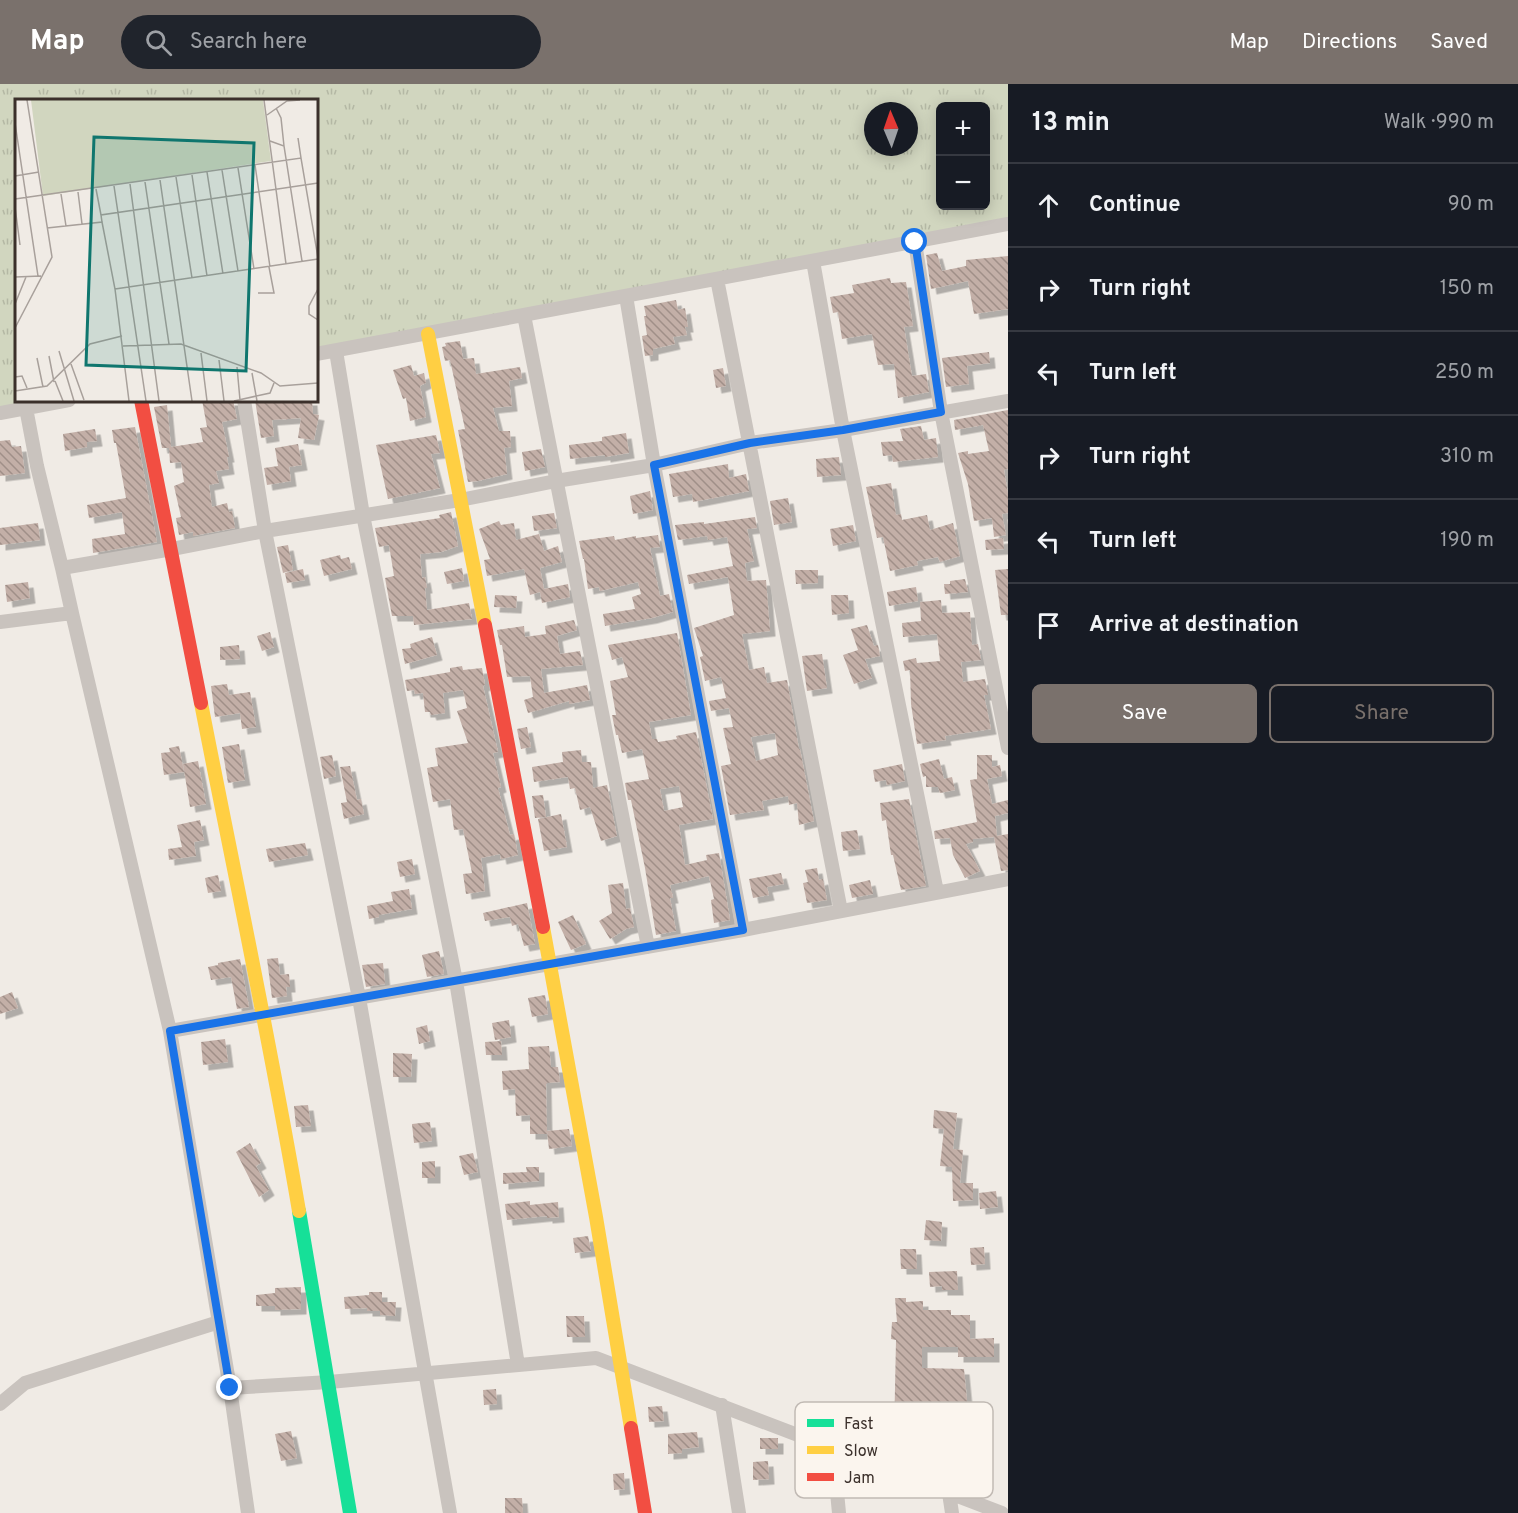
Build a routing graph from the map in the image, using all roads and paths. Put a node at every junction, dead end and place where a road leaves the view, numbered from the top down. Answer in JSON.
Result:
{"nodes":[{"id":1,"x":1008,"y":225,"type":"edge"},
{"id":2,"x":915,"y":242,"type":"junction"},
{"id":3,"x":813,"y":261,"type":"junction"},
{"id":4,"x":717,"y":279,"type":"junction"},
{"id":5,"x":626,"y":296,"type":"junction"},
{"id":6,"x":525,"y":315,"type":"junction"},
{"id":7,"x":428,"y":334,"type":"junction"},
{"id":8,"x":336,"y":351,"type":"junction"},
{"id":9,"x":318,"y":354,"type":"edge"},
{"id":10,"x":1008,"y":401,"type":"edge"},
{"id":11,"x":58,"y":402,"type":"edge"},
{"id":12,"x":141,"y":402,"type":"edge"},
{"id":13,"x":244,"y":402,"type":"edge"},
{"id":14,"x":26,"y":408,"type":"junction"},
{"id":15,"x":941,"y":412,"type":"junction"},
{"id":16,"x":0,"y":413,"type":"edge"},
{"id":17,"x":843,"y":430,"type":"junction"},
{"id":18,"x":750,"y":443,"type":"junction"},
{"id":19,"x":654,"y":465,"type":"junction"},
{"id":20,"x":556,"y":481,"type":"junction"},
{"id":21,"x":460,"y":500,"type":"junction"},
{"id":22,"x":363,"y":515,"type":"junction"},
{"id":23,"x":265,"y":531,"type":"junction"},
{"id":24,"x":172,"y":549,"type":"junction"},
{"id":25,"x":62,"y":568,"type":"junction"},
{"id":26,"x":72,"y":613,"type":"junction"},
{"id":27,"x":0,"y":622,"type":"edge"},
{"id":28,"x":1008,"y":748,"type":"edge"},
{"id":29,"x":1008,"y":879,"type":"edge"},
{"id":30,"x":937,"y":892,"type":"junction"},
{"id":31,"x":841,"y":911,"type":"junction"},
{"id":32,"x":743,"y":930,"type":"junction"},
{"id":33,"x":648,"y":947,"type":"junction"},
{"id":34,"x":551,"y":964,"type":"junction"},
{"id":35,"x":456,"y":981,"type":"junction"},
{"id":36,"x":359,"y":998,"type":"junction"},
{"id":37,"x":262,"y":1015,"type":"junction"},
{"id":38,"x":170,"y":1031,"type":"junction"},
{"id":39,"x":219,"y":1322,"type":"junction"},
{"id":40,"x":518,"y":1365,"type":"junction"},
{"id":41,"x":622,"y":1367,"type":"junction"},
{"id":42,"x":427,"y":1374,"type":"junction"},
{"id":43,"x":329,"y":1382,"type":"junction"},
{"id":44,"x":230,"y":1388,"type":"junction"},
{"id":45,"x":0,"y":1404,"type":"edge"},
{"id":46,"x":722,"y":1405,"type":"junction"},
{"id":47,"x":795,"y":1435,"type":"edge"},
{"id":48,"x":837,"y":1498,"type":"edge"},
{"id":49,"x":950,"y":1498,"type":"edge"},
{"id":50,"x":962,"y":1498,"type":"edge"},
{"id":51,"x":248,"y":1513,"type":"edge"},
{"id":52,"x":350,"y":1513,"type":"edge"},
{"id":53,"x":450,"y":1513,"type":"edge"},
{"id":54,"x":645,"y":1513,"type":"edge"},
{"id":55,"x":739,"y":1513,"type":"edge"},
{"id":56,"x":839,"y":1513,"type":"edge"},
{"id":57,"x":952,"y":1513,"type":"edge"},
{"id":58,"x":1002,"y":1513,"type":"edge"}],
"edges":[{"from":1,"to":2,"type":"street"},
{"from":2,"to":3,"type":"street"},
{"from":2,"to":15,"type":"street"},
{"from":3,"to":4,"type":"street"},
{"from":3,"to":17,"type":"street"},
{"from":4,"to":5,"type":"street"},
{"from":4,"to":18,"type":"street"},
{"from":5,"to":6,"type":"street"},
{"from":5,"to":19,"type":"street"},
{"from":6,"to":7,"type":"street"},
{"from":6,"to":20,"type":"street"},
{"from":7,"to":8,"type":"street"},
{"from":7,"to":21,"type":"street"},
{"from":8,"to":9,"type":"street"},
{"from":8,"to":22,"type":"street"},
{"from":10,"to":15,"type":"street"},
{"from":11,"to":14,"type":"street"},
{"from":12,"to":24,"type":"street"},
{"from":13,"to":23,"type":"street"},
{"from":14,"to":16,"type":"street"},
{"from":14,"to":25,"type":"street"},
{"from":15,"to":17,"type":"street"},
{"from":15,"to":28,"type":"street"},
{"from":17,"to":18,"type":"street"},
{"from":17,"to":30,"type":"street"},
{"from":18,"to":19,"type":"street"},
{"from":18,"to":31,"type":"street"},
{"from":19,"to":20,"type":"street"},
{"from":19,"to":32,"type":"street"},
{"from":20,"to":21,"type":"street"},
{"from":20,"to":33,"type":"street"},
{"from":21,"to":22,"type":"street"},
{"from":21,"to":34,"type":"street"},
{"from":22,"to":23,"type":"street"},
{"from":22,"to":35,"type":"street"},
{"from":23,"to":24,"type":"street"},
{"from":23,"to":36,"type":"street"},
{"from":24,"to":25,"type":"street"},
{"from":24,"to":37,"type":"street"},
{"from":25,"to":26,"type":"street"},
{"from":26,"to":27,"type":"street"},
{"from":26,"to":38,"type":"street"},
{"from":29,"to":30,"type":"street"},
{"from":30,"to":31,"type":"street"},
{"from":31,"to":32,"type":"street"},
{"from":32,"to":33,"type":"street"},
{"from":33,"to":34,"type":"street"},
{"from":34,"to":35,"type":"street"},
{"from":34,"to":41,"type":"street"},
{"from":35,"to":36,"type":"street"},
{"from":35,"to":40,"type":"street"},
{"from":36,"to":37,"type":"street"},
{"from":36,"to":42,"type":"street"},
{"from":37,"to":38,"type":"street"},
{"from":37,"to":43,"type":"street"},
{"from":38,"to":39,"type":"street"},
{"from":39,"to":44,"type":"street"},
{"from":39,"to":45,"type":"street"},
{"from":40,"to":41,"type":"street"},
{"from":40,"to":42,"type":"street"},
{"from":41,"to":46,"type":"street"},
{"from":41,"to":54,"type":"street"},
{"from":42,"to":43,"type":"street"},
{"from":42,"to":53,"type":"street"},
{"from":43,"to":44,"type":"street"},
{"from":43,"to":52,"type":"street"},
{"from":44,"to":51,"type":"street"},
{"from":46,"to":47,"type":"street"},
{"from":46,"to":55,"type":"street"},
{"from":48,"to":56,"type":"street"},
{"from":49,"to":57,"type":"street"},
{"from":50,"to":58,"type":"street"}]}
